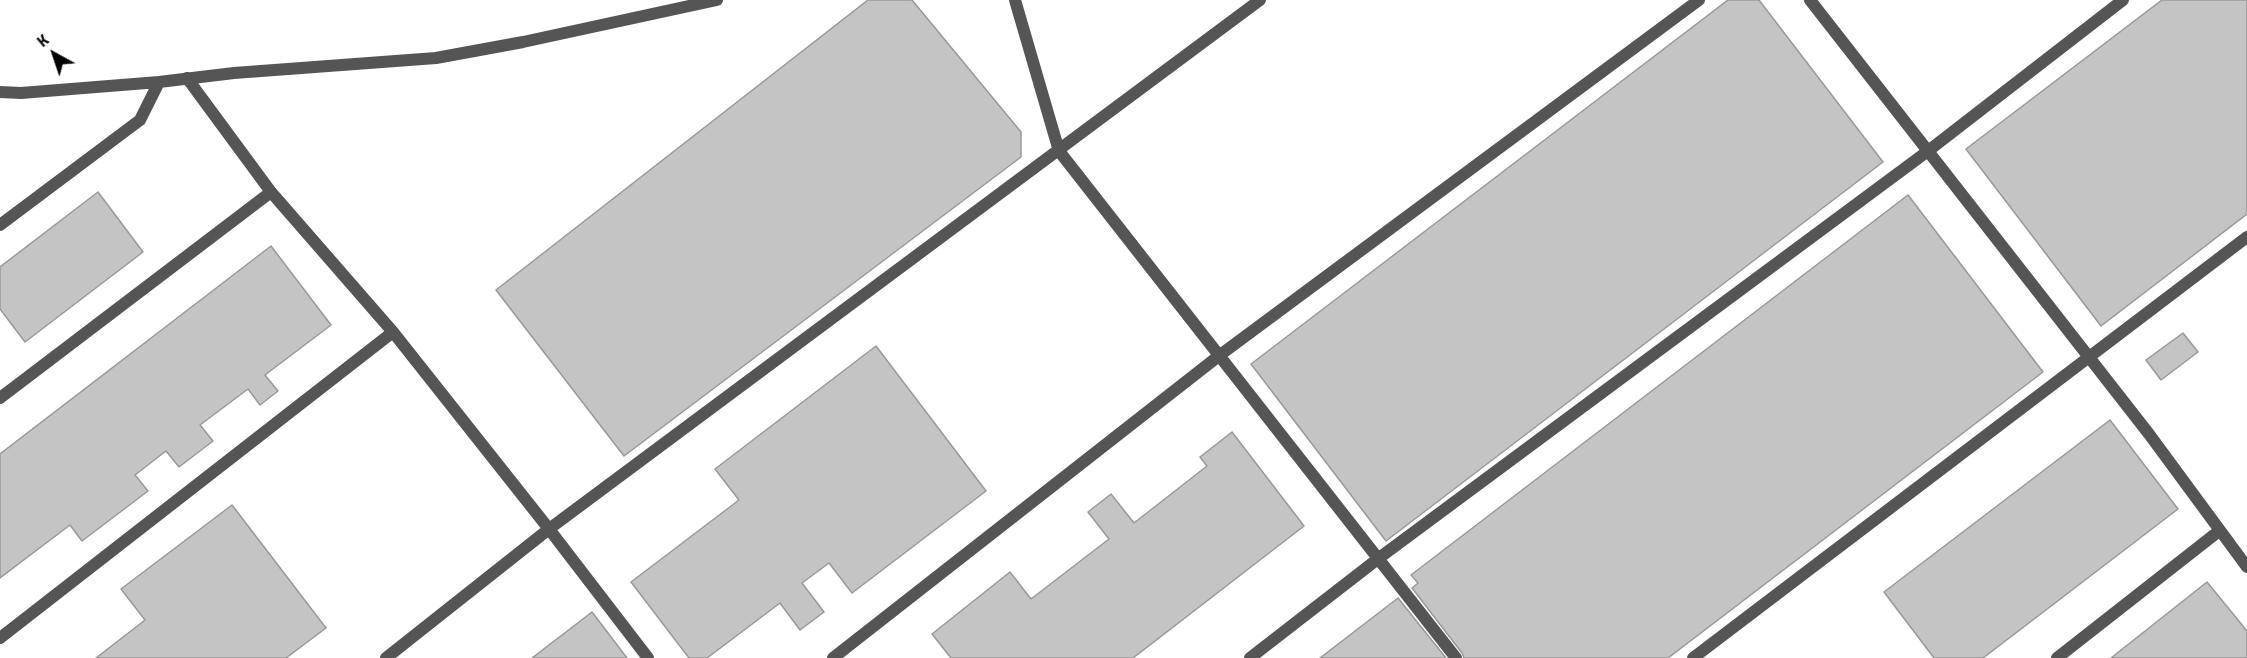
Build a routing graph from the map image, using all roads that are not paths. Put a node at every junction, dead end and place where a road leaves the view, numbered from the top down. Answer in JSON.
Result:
{"nodes":[{"id":1,"x":717,"y":0,"type":"edge"},
{"id":2,"x":1016,"y":0,"type":"edge"},
{"id":3,"x":1260,"y":0,"type":"edge"},
{"id":4,"x":1699,"y":0,"type":"edge"},
{"id":5,"x":1810,"y":0,"type":"edge"},
{"id":6,"x":2122,"y":0,"type":"edge"},
{"id":7,"x":187,"y":78,"type":"junction"},
{"id":8,"x":159,"y":82,"type":"junction"},
{"id":9,"x":0,"y":92,"type":"edge"},
{"id":10,"x":1059,"y":151,"type":"junction"},
{"id":11,"x":1928,"y":151,"type":"junction"},
{"id":12,"x":271,"y":192,"type":"junction"},
{"id":13,"x":0,"y":225,"type":"edge"},
{"id":14,"x":2247,"y":237,"type":"edge"},
{"id":15,"x":393,"y":332,"type":"junction"},
{"id":16,"x":1220,"y":355,"type":"junction"},
{"id":17,"x":2089,"y":358,"type":"junction"},
{"id":18,"x":0,"y":398,"type":"edge"},
{"id":19,"x":549,"y":529,"type":"junction"},
{"id":20,"x":2219,"y":531,"type":"junction"},
{"id":21,"x":1379,"y":558,"type":"junction"},
{"id":22,"x":2247,"y":567,"type":"edge"},
{"id":23,"x":0,"y":638,"type":"edge"},
{"id":24,"x":386,"y":658,"type":"edge"},
{"id":25,"x":648,"y":658,"type":"edge"},
{"id":26,"x":833,"y":658,"type":"edge"},
{"id":27,"x":1250,"y":658,"type":"edge"},
{"id":28,"x":1456,"y":658,"type":"edge"},
{"id":29,"x":1693,"y":658,"type":"edge"},
{"id":30,"x":2057,"y":658,"type":"edge"}],
"edges":[{"from":1,"to":7,"type":"street"},
{"from":2,"to":10,"type":"street"},
{"from":3,"to":10,"type":"street"},
{"from":4,"to":16,"type":"street"},
{"from":5,"to":11,"type":"street"},
{"from":6,"to":11,"type":"street"},
{"from":7,"to":8,"type":"street"},
{"from":7,"to":12,"type":"street"},
{"from":8,"to":9,"type":"street"},
{"from":8,"to":13,"type":"street"},
{"from":10,"to":16,"type":"street"},
{"from":10,"to":19,"type":"street"},
{"from":11,"to":17,"type":"street"},
{"from":11,"to":21,"type":"street"},
{"from":12,"to":15,"type":"street"},
{"from":12,"to":18,"type":"street"},
{"from":14,"to":17,"type":"street"},
{"from":15,"to":19,"type":"street"},
{"from":15,"to":23,"type":"street"},
{"from":16,"to":21,"type":"street"},
{"from":16,"to":26,"type":"street"},
{"from":17,"to":20,"type":"street"},
{"from":17,"to":29,"type":"street"},
{"from":19,"to":24,"type":"street"},
{"from":19,"to":25,"type":"street"},
{"from":20,"to":22,"type":"street"},
{"from":20,"to":30,"type":"street"},
{"from":21,"to":27,"type":"street"},
{"from":21,"to":28,"type":"street"}]}
